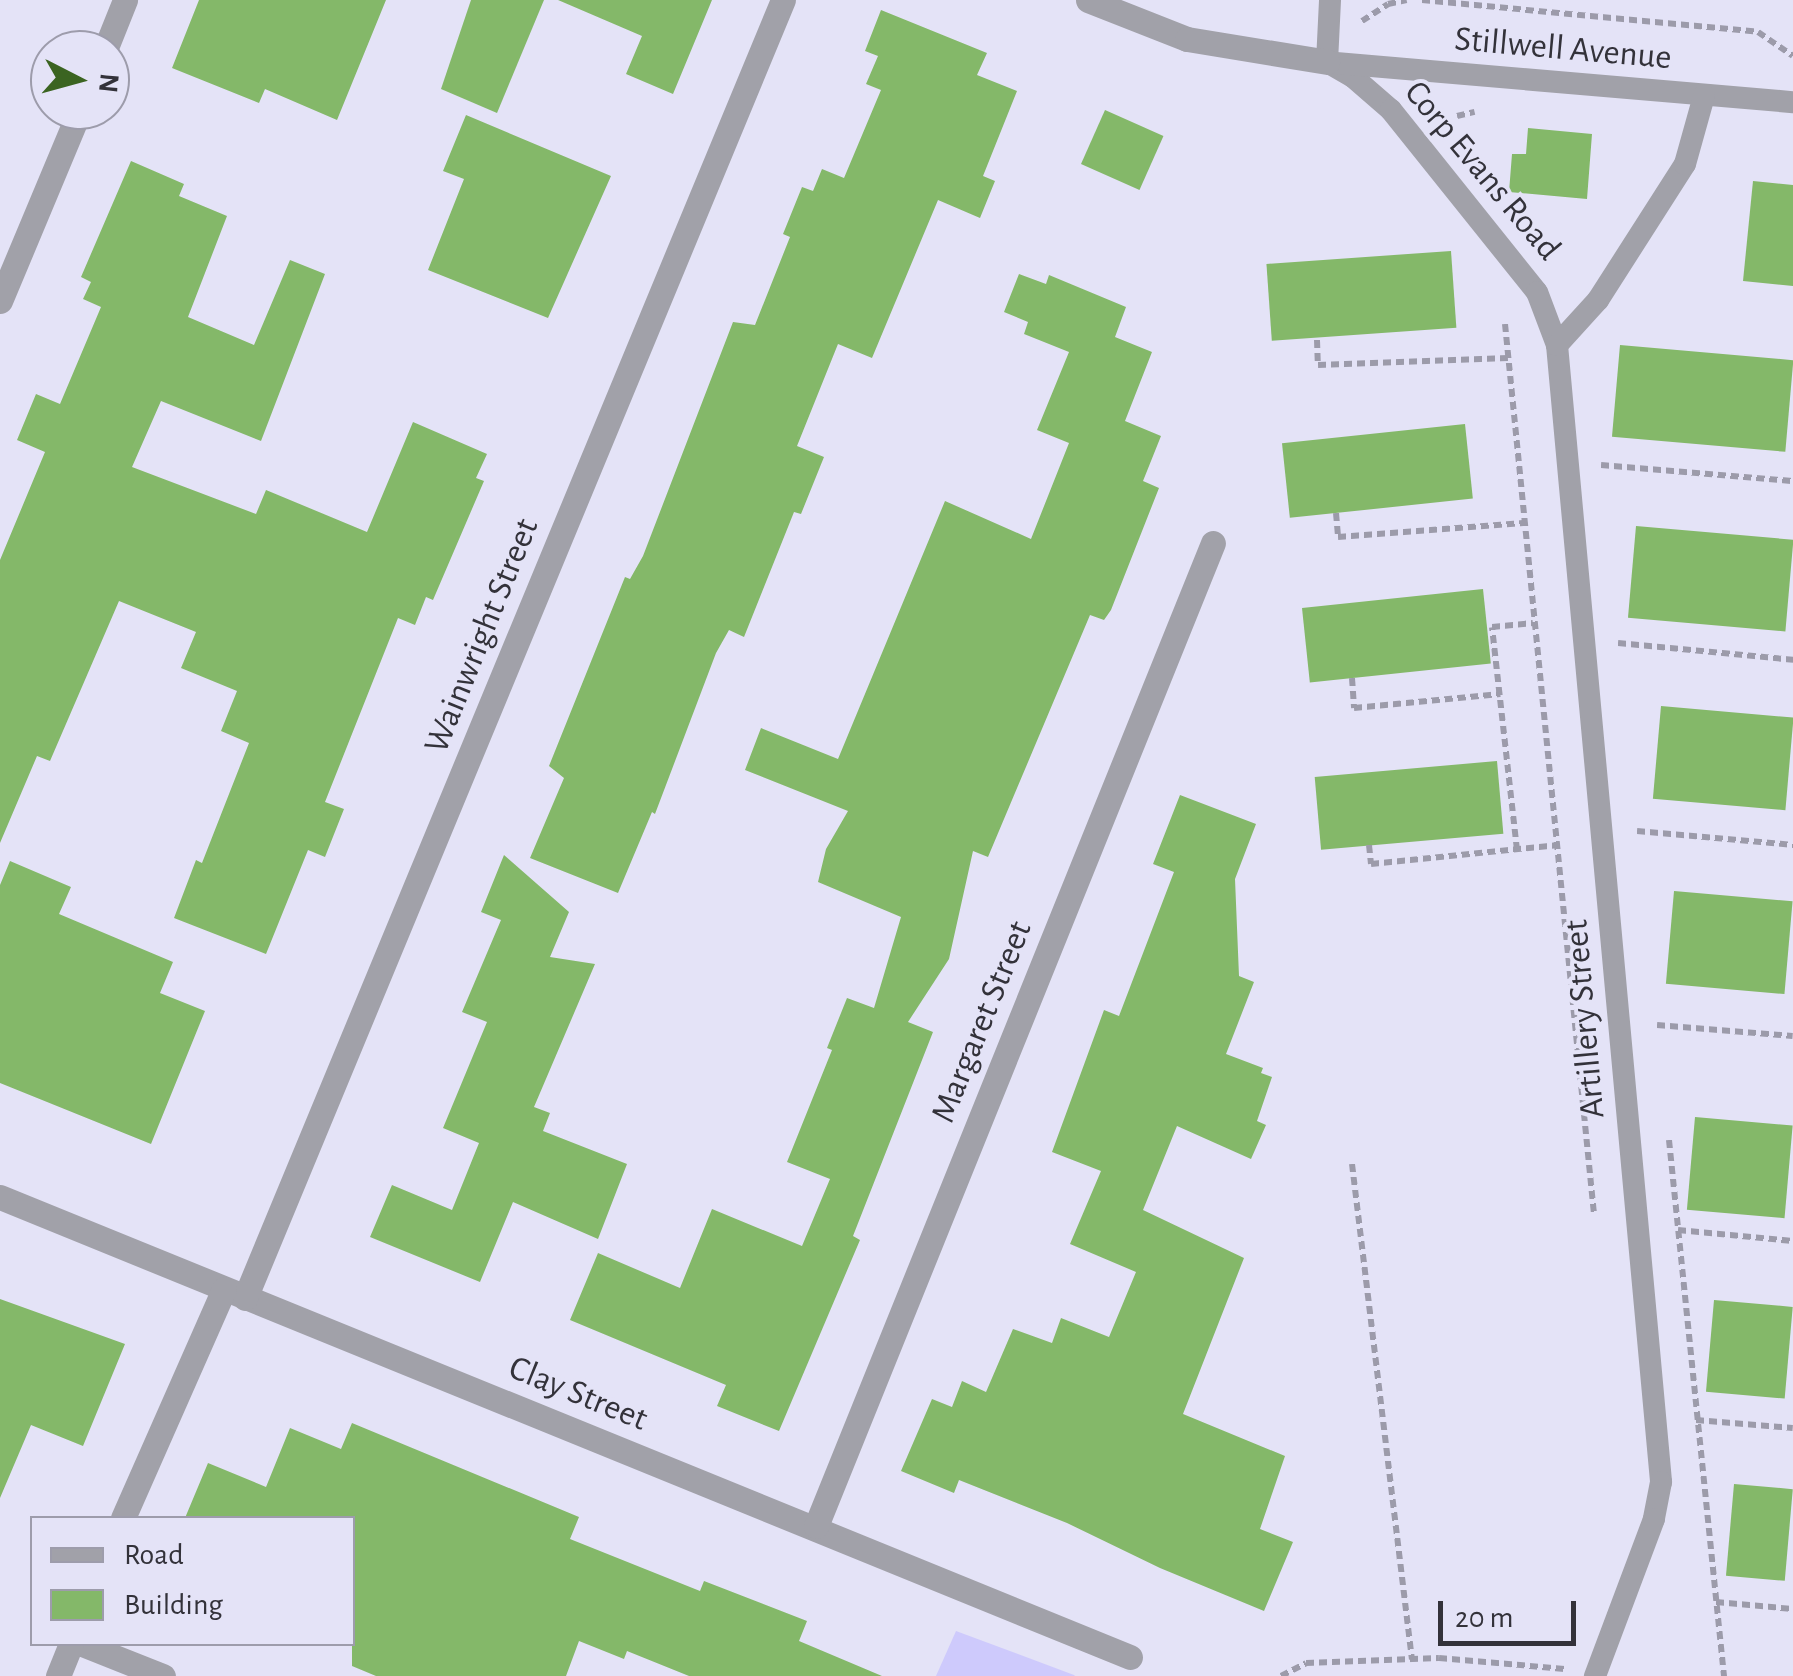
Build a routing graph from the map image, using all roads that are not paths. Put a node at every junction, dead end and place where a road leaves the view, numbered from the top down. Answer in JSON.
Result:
{"nodes":[{"id":1,"x":125,"y":0,"type":"edge"},
{"id":2,"x":782,"y":0,"type":"edge"},
{"id":3,"x":1088,"y":0,"type":"edge"},
{"id":4,"x":1331,"y":9,"type":"edge"},
{"id":5,"x":112,"y":30,"type":"edge"},
{"id":6,"x":1327,"y":62,"type":"junction"},
{"id":7,"x":1704,"y":96,"type":"junction"},
{"id":8,"x":1793,"y":102,"type":"edge"},
{"id":9,"x":72,"y":130,"type":"edge"},
{"id":10,"x":0,"y":301,"type":"edge"},
{"id":11,"x":1557,"y":345,"type":"junction"},
{"id":12,"x":1214,"y":543,"type":"dead end"},
{"id":13,"x":0,"y":1197,"type":"edge"},
{"id":14,"x":234,"y":1294,"type":"junction"},
{"id":15,"x":124,"y":1516,"type":"edge"},
{"id":16,"x":816,"y":1526,"type":"junction"},
{"id":17,"x":70,"y":1646,"type":"edge"},
{"id":18,"x":87,"y":1646,"type":"edge"},
{"id":19,"x":1130,"y":1657,"type":"dead end"},
{"id":20,"x":58,"y":1676,"type":"edge"},
{"id":21,"x":163,"y":1676,"type":"edge"},
{"id":22,"x":1595,"y":1676,"type":"edge"}],
"edges":[{"from":1,"to":5,"type":"street"},
{"from":2,"to":14,"type":"street","name":"Wainwright Street"},
{"from":3,"to":6,"type":"street"},
{"from":4,"to":6,"type":"lane"},
{"from":6,"to":7,"type":"lane","name":"Stillwell Avenue"},
{"from":6,"to":11,"type":"lane","name":"Corp Evans Road"},
{"from":7,"to":8,"type":"lane","name":"Stillwell Avenue"},
{"from":7,"to":11,"type":"lane"},
{"from":9,"to":10,"type":"street"},
{"from":11,"to":22,"type":"lane","name":"Artillery Street"},
{"from":12,"to":16,"type":"street","name":"Margaret Street"},
{"from":13,"to":14,"type":"street","name":"Clay Street"},
{"from":14,"to":15,"type":"street","name":"Wainwright Street"},
{"from":14,"to":16,"type":"street","name":"Clay Street"},
{"from":16,"to":19,"type":"street","name":"Clay Street"},
{"from":17,"to":20,"type":"street"},
{"from":18,"to":21,"type":"street"}]}
